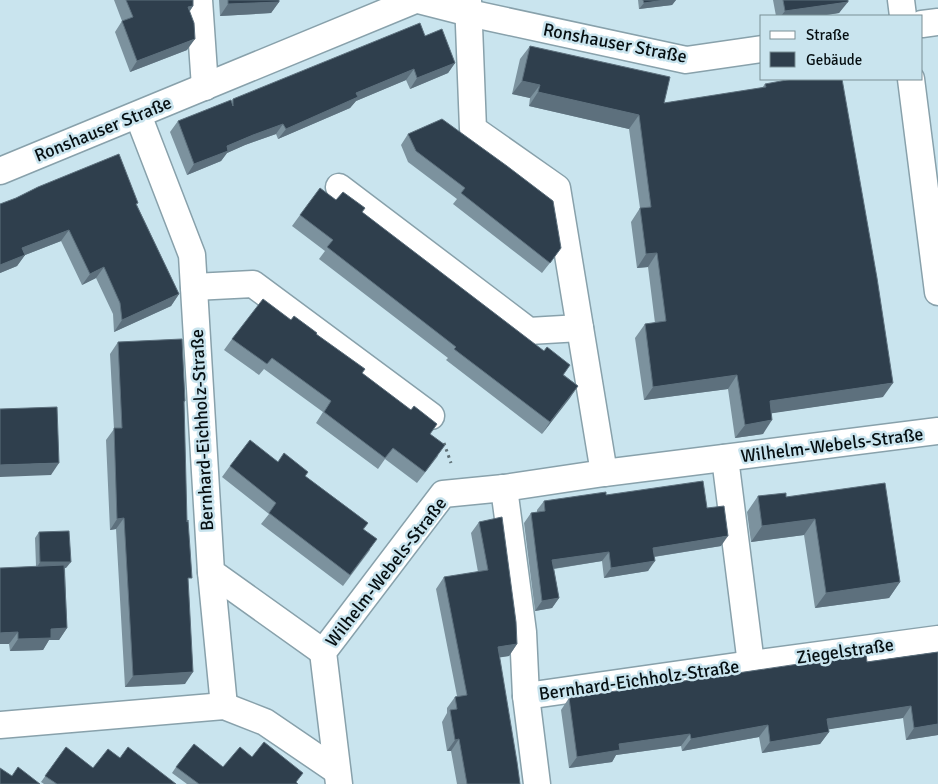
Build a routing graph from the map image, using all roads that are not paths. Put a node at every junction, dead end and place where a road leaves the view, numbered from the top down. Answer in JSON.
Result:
{"nodes":[{"id":1,"x":199,"y":0,"type":"edge"},
{"id":2,"x":417,"y":0,"type":"edge"},
{"id":3,"x":901,"y":0,"type":"edge"},
{"id":4,"x":469,"y":6,"type":"edge"},
{"id":5,"x":903,"y":15,"type":"edge"},
{"id":6,"x":938,"y":22,"type":"edge"},
{"id":7,"x":923,"y":24,"type":"edge"},
{"id":8,"x":760,"y":49,"type":"edge"},
{"id":9,"x":911,"y":80,"type":"edge"},
{"id":10,"x":205,"y":87,"type":"junction"},
{"id":11,"x":138,"y":115,"type":"junction"},
{"id":12,"x":0,"y":171,"type":"edge"},
{"id":13,"x":339,"y":187,"type":"dead end"},
{"id":14,"x":194,"y":287,"type":"junction"},
{"id":15,"x":938,"y":292,"type":"edge"},
{"id":16,"x":580,"y":328,"type":"junction"},
{"id":17,"x":431,"y":416,"type":"road end"},
{"id":18,"x":938,"y":431,"type":"edge"},
{"id":19,"x":725,"y":458,"type":"junction"},
{"id":20,"x":604,"y":473,"type":"junction"},
{"id":21,"x":504,"y":488,"type":"junction"},
{"id":22,"x":211,"y":572,"type":"junction"},
{"id":23,"x":938,"y":639,"type":"edge"},
{"id":24,"x":323,"y":652,"type":"junction"},
{"id":25,"x":751,"y":664,"type":"junction"},
{"id":26,"x":526,"y":696,"type":"junction"},
{"id":27,"x":224,"y":706,"type":"junction"},
{"id":28,"x":0,"y":725,"type":"edge"},
{"id":29,"x":338,"y":777,"type":"edge"},
{"id":30,"x":537,"y":784,"type":"edge"}],
"edges":[{"from":1,"to":10,"type":"street"},
{"from":2,"to":4,"type":"street","name":"Ronshauser Straße"},
{"from":2,"to":10,"type":"street","name":"Ronshauser Straße"},
{"from":3,"to":5,"type":"street"},
{"from":4,"to":8,"type":"street","name":"Ronshauser Straße"},
{"from":4,"to":16,"type":"street"},
{"from":6,"to":7,"type":"street"},
{"from":9,"to":15,"type":"street"},
{"from":10,"to":11,"type":"street","name":"Ronshauser Straße"},
{"from":11,"to":12,"type":"street","name":"Ronshauser Straße"},
{"from":11,"to":14,"type":"street","name":"Bernhard-Eichholz-Straße"},
{"from":13,"to":16,"type":"street"},
{"from":14,"to":17,"type":"street"},
{"from":14,"to":22,"type":"street","name":"Bernhard-Eichholz-Straße"},
{"from":16,"to":20,"type":"street"},
{"from":18,"to":19,"type":"street","name":"Wilhelm-Webels-Straße"},
{"from":19,"to":20,"type":"street","name":"Wilhelm-Webels-Straße"},
{"from":19,"to":25,"type":"street","name":"Wilhelm-Webels-Straße"},
{"from":20,"to":21,"type":"street","name":"Wilhelm-Webels-Straße"},
{"from":21,"to":24,"type":"street","name":"Wilhelm-Webels-Straße"},
{"from":21,"to":26,"type":"street","name":"Bernhard-Eichholz-Straße"},
{"from":22,"to":24,"type":"street"},
{"from":22,"to":27,"type":"street","name":"Bernhard-Eichholz-Straße"},
{"from":23,"to":25,"type":"street","name":"Ziegelstraße"},
{"from":24,"to":29,"type":"street","name":"Wilhelm-Webels-Straße"},
{"from":25,"to":26,"type":"street","name":"Bernhard-Eichholz-Straße"},
{"from":26,"to":30,"type":"street","name":"Bernhard-Eichholz-Straße"},
{"from":27,"to":28,"type":"street","name":"Wilhelm-Webels-Straße"},
{"from":27,"to":29,"type":"street","name":"Wilhelm-Webels-Straße"}]}
